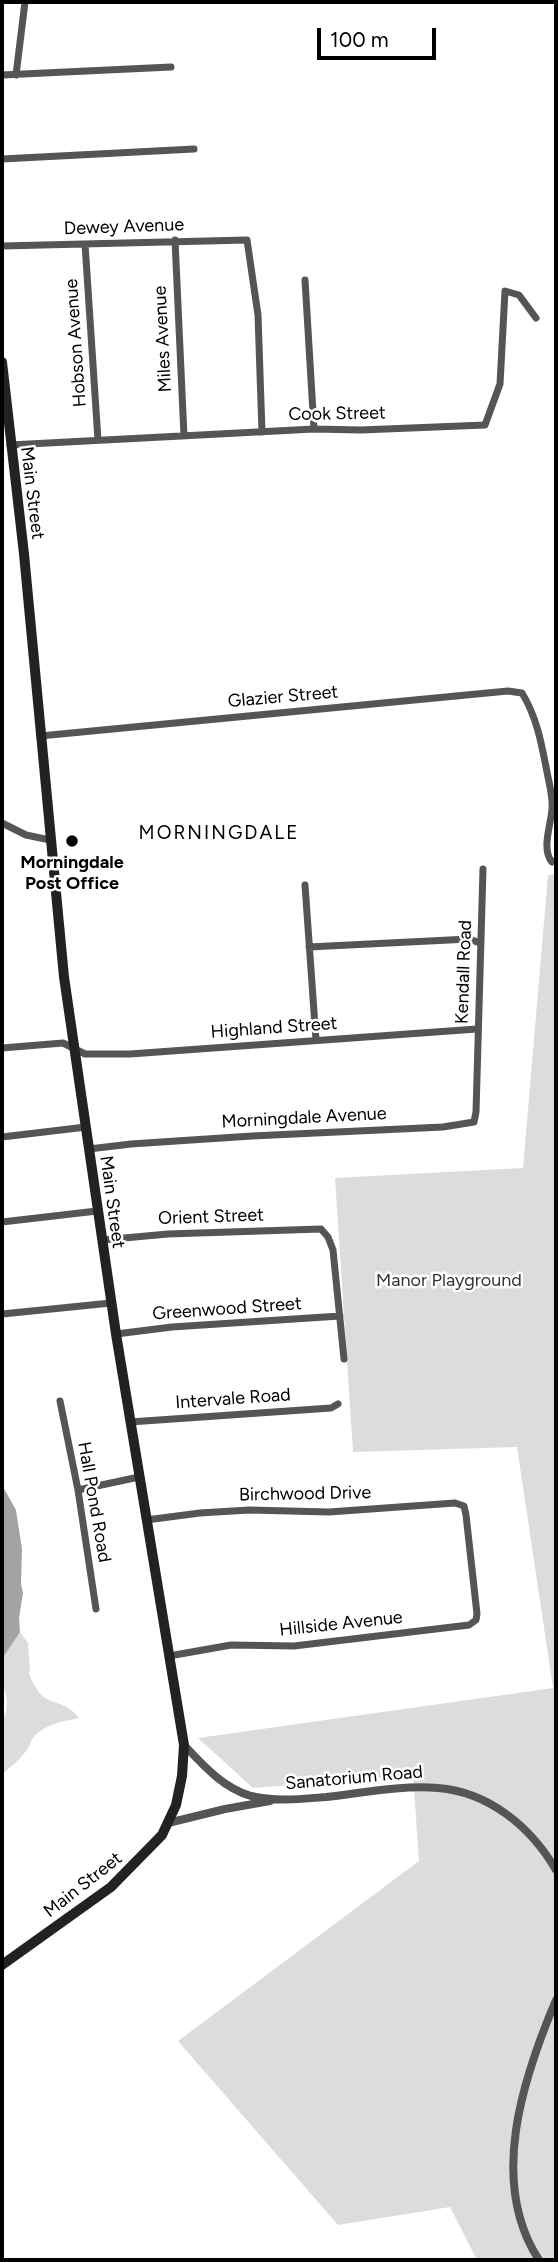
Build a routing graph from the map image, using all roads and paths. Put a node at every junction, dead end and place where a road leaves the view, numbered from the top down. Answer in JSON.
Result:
{"nodes":[{"id":1,"x":25,"y":2,"type":"edge"},
{"id":2,"x":171,"y":66,"type":"dead end"},
{"id":3,"x":2,"y":75,"type":"edge"},
{"id":4,"x":16,"y":75,"type":"junction"},
{"id":5,"x":194,"y":149,"type":"dead end"},
{"id":6,"x":2,"y":159,"type":"edge"},
{"id":7,"x":175,"y":240,"type":"junction"},
{"id":8,"x":85,"y":244,"type":"junction"},
{"id":9,"x":2,"y":246,"type":"edge"},
{"id":10,"x":305,"y":280,"type":"dead end"},
{"id":11,"x":536,"y":318,"type":"dead end"},
{"id":12,"x":2,"y":362,"type":"edge"},
{"id":13,"x":314,"y":429,"type":"junction"},
{"id":14,"x":262,"y":432,"type":"junction"},
{"id":15,"x":184,"y":436,"type":"junction"},
{"id":16,"x":98,"y":440,"type":"junction"},
{"id":17,"x":10,"y":445,"type":"junction"},
{"id":18,"x":40,"y":736,"type":"junction"},
{"id":19,"x":2,"y":823,"type":"edge"},
{"id":20,"x":50,"y":840,"type":"junction"},
{"id":21,"x":556,"y":862,"type":"edge"},
{"id":22,"x":484,"y":869,"type":"dead end"},
{"id":23,"x":305,"y":885,"type":"dead end"},
{"id":24,"x":480,"y":943,"type":"junction"},
{"id":25,"x":309,"y":947,"type":"junction"},
{"id":26,"x":477,"y":1029,"type":"junction"},
{"id":27,"x":316,"y":1040,"type":"junction"},
{"id":28,"x":2,"y":1048,"type":"edge"},
{"id":29,"x":74,"y":1048,"type":"junction"},
{"id":30,"x":477,"y":1076,"type":"joint"},
{"id":31,"x":86,"y":1127,"type":"junction"},
{"id":32,"x":2,"y":1137,"type":"edge"},
{"id":33,"x":89,"y":1150,"type":"junction"},
{"id":34,"x":97,"y":1211,"type":"junction"},
{"id":35,"x":2,"y":1222,"type":"edge"},
{"id":36,"x":102,"y":1240,"type":"junction"},
{"id":37,"x":111,"y":1303,"type":"junction"},
{"id":38,"x":2,"y":1314,"type":"edge"},
{"id":39,"x":340,"y":1316,"type":"junction"},
{"id":40,"x":116,"y":1334,"type":"junction"},
{"id":41,"x":344,"y":1359,"type":"dead end"},
{"id":42,"x":61,"y":1401,"type":"dead end"},
{"id":43,"x":338,"y":1405,"type":"dead end"},
{"id":44,"x":130,"y":1422,"type":"junction"},
{"id":45,"x":139,"y":1477,"type":"junction"},
{"id":46,"x":78,"y":1490,"type":"junction"},
{"id":47,"x":146,"y":1520,"type":"junction"},
{"id":48,"x":96,"y":1609,"type":"dead end"},
{"id":49,"x":474,"y":1623,"type":"joint"},
{"id":50,"x":169,"y":1656,"type":"junction"},
{"id":51,"x":184,"y":1745,"type":"junction"},
{"id":52,"x":276,"y":1800,"type":"junction"},
{"id":53,"x":168,"y":1823,"type":"junction"},
{"id":54,"x":556,"y":1870,"type":"edge"},
{"id":55,"x":2,"y":1965,"type":"edge"},
{"id":56,"x":556,"y":2000,"type":"edge"},
{"id":57,"x":539,"y":2260,"type":"edge"}],
"edges":[{"from":1,"to":4,"type":"street"},
{"from":2,"to":4,"type":"street"},
{"from":3,"to":4,"type":"street"},
{"from":5,"to":6,"type":"street"},
{"from":7,"to":8,"type":"street","name":"Dewey Avenue"},
{"from":7,"to":14,"type":"street","name":"Dewey Avenue"},
{"from":7,"to":15,"type":"street","name":"Miles Avenue"},
{"from":8,"to":9,"type":"street","name":"Dewey Avenue"},
{"from":8,"to":16,"type":"street","name":"Hobson Avenue"},
{"from":10,"to":13,"type":"street"},
{"from":11,"to":13,"type":"street","name":"Cook Street"},
{"from":12,"to":17,"type":"main road","name":"Main Street"},
{"from":13,"to":14,"type":"street","name":"Cook Street"},
{"from":14,"to":15,"type":"street","name":"Cook Street"},
{"from":15,"to":16,"type":"street","name":"Cook Street"},
{"from":16,"to":17,"type":"street","name":"Cook Street"},
{"from":17,"to":18,"type":"main road","name":"Main Street"},
{"from":18,"to":20,"type":"main road","name":"Main Street"},
{"from":18,"to":21,"type":"street","name":"Glazier Street"},
{"from":19,"to":20,"type":"street"},
{"from":20,"to":29,"type":"main road","name":"Main Street"},
{"from":22,"to":24,"type":"street","name":"Kendall Road"},
{"from":23,"to":25,"type":"street"},
{"from":24,"to":25,"type":"street"},
{"from":24,"to":26,"type":"street","name":"Kendall Road"},
{"from":25,"to":27,"type":"street"},
{"from":26,"to":27,"type":"street","name":"Highland Street"},
{"from":26,"to":30,"type":"street","name":"Kendall Road"},
{"from":27,"to":29,"type":"street","name":"Highland Street"},
{"from":28,"to":29,"type":"street","name":"Highland Street"},
{"from":29,"to":31,"type":"main road","name":"Main Street"},
{"from":30,"to":33,"type":"street","name":"Morningdale Avenue"},
{"from":31,"to":32,"type":"street"},
{"from":31,"to":33,"type":"main road","name":"Main Street"},
{"from":33,"to":34,"type":"main road","name":"Main Street"},
{"from":34,"to":35,"type":"street"},
{"from":34,"to":36,"type":"main road","name":"Main Street"},
{"from":36,"to":37,"type":"main road","name":"Main Street"},
{"from":36,"to":39,"type":"street","name":"Orient Street"},
{"from":37,"to":38,"type":"street"},
{"from":37,"to":40,"type":"main road","name":"Main Street"},
{"from":39,"to":40,"type":"street","name":"Greenwood Street"},
{"from":39,"to":41,"type":"street"},
{"from":40,"to":44,"type":"main road","name":"Main Street"},
{"from":42,"to":46,"type":"street","name":"Hall Pond Road"},
{"from":43,"to":44,"type":"street","name":"Intervale Road"},
{"from":44,"to":45,"type":"main road","name":"Main Street"},
{"from":45,"to":46,"type":"street"},
{"from":45,"to":47,"type":"main road","name":"Main Street"},
{"from":46,"to":48,"type":"street","name":"Hall Pond Road"},
{"from":47,"to":49,"type":"street","name":"Birchwood Drive"},
{"from":47,"to":50,"type":"main road","name":"Main Street"},
{"from":49,"to":50,"type":"street","name":"Hillside Avenue"},
{"from":50,"to":51,"type":"main road","name":"Main Street"},
{"from":51,"to":52,"type":"street","name":"Sanatorium Road"},
{"from":51,"to":53,"type":"main road","name":"Main Street"},
{"from":52,"to":53,"type":"street"},
{"from":52,"to":54,"type":"street","name":"Sanatorium Road"},
{"from":53,"to":55,"type":"main road","name":"Main Street"},
{"from":56,"to":57,"type":"street"}]}
